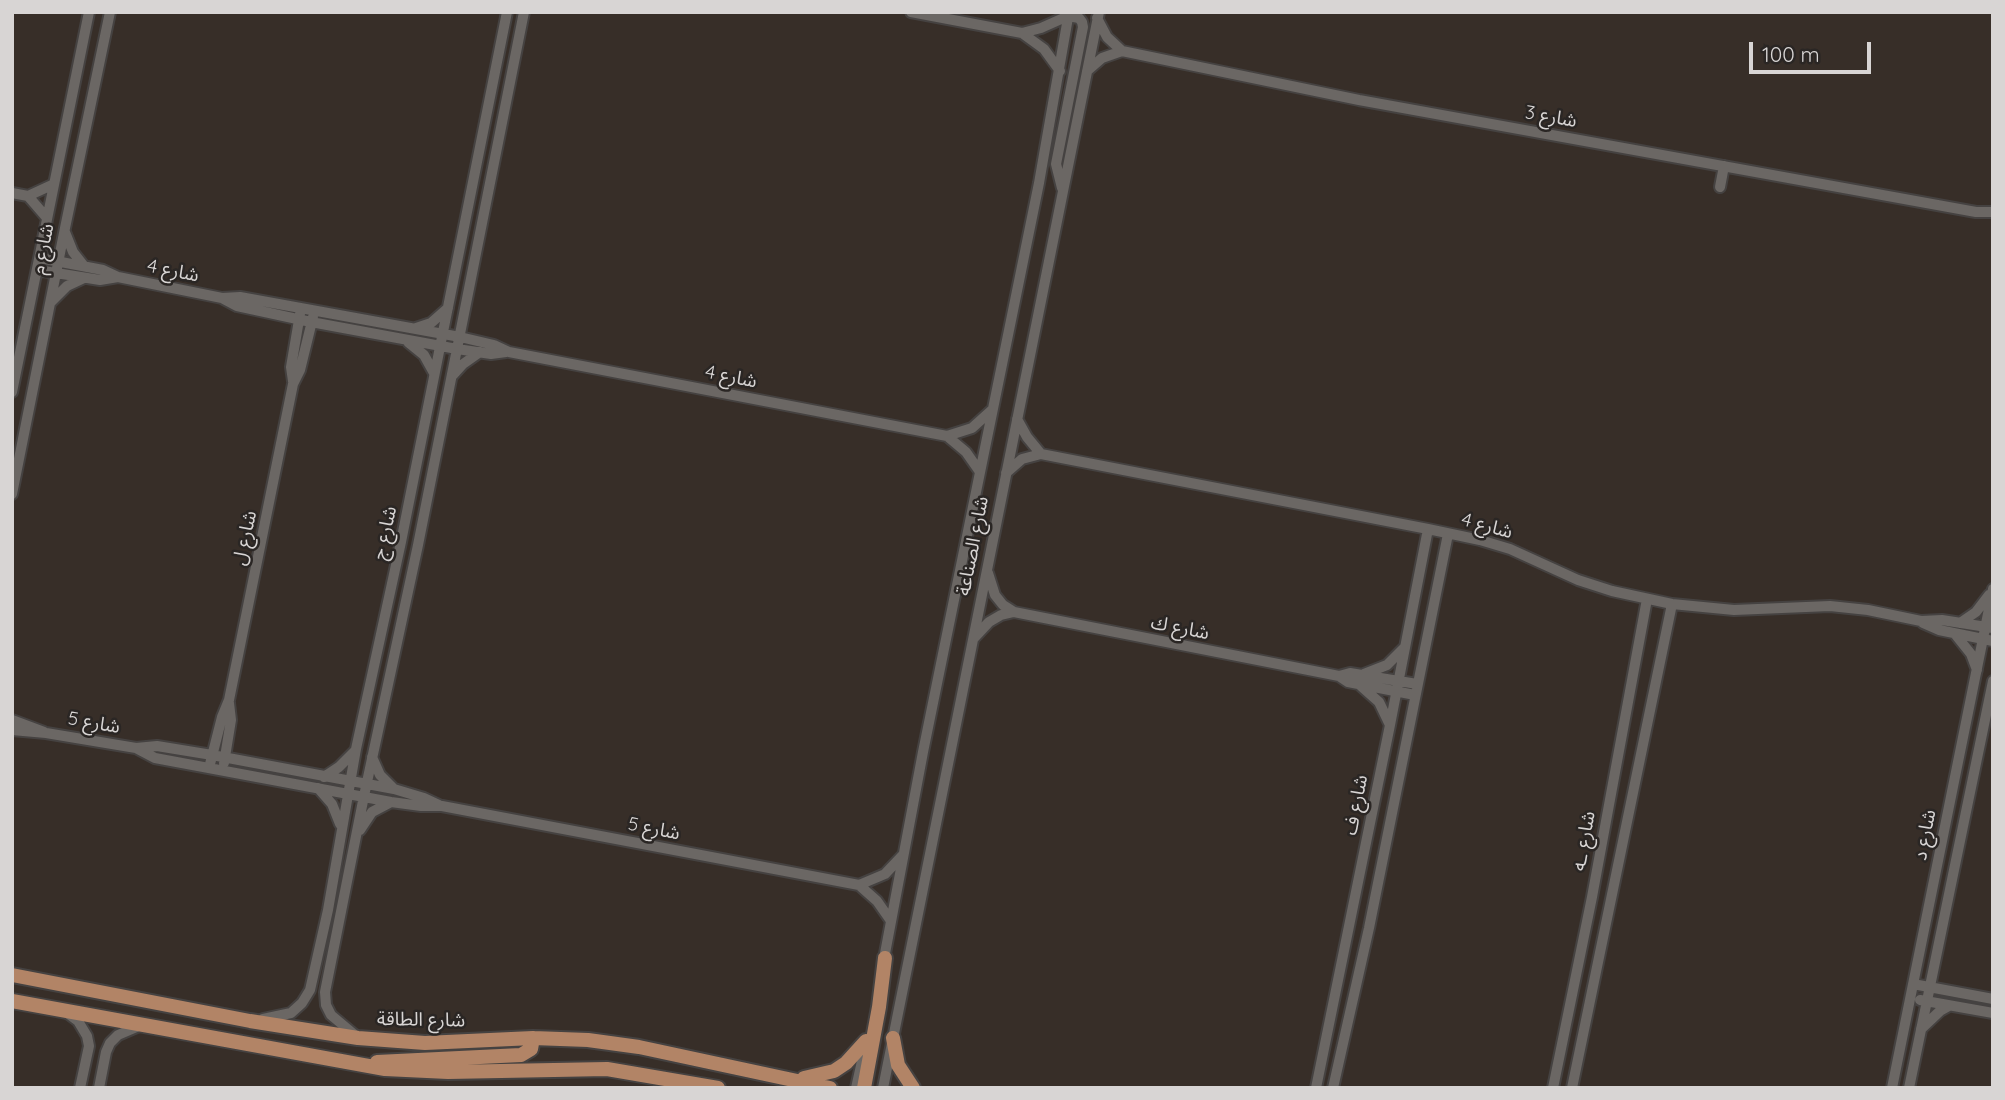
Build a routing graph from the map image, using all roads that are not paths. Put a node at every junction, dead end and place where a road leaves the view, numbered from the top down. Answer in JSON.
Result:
{"nodes":[{"id":1,"x":89,"y":12,"type":"edge"},
{"id":2,"x":110,"y":12,"type":"edge"},
{"id":3,"x":507,"y":12,"type":"edge"},
{"id":4,"x":524,"y":12,"type":"edge"},
{"id":5,"x":911,"y":12,"type":"edge"},
{"id":6,"x":1069,"y":14,"type":"edge"},
{"id":7,"x":1098,"y":15,"type":"edge"},
{"id":8,"x":1022,"y":33,"type":"junction"},
{"id":9,"x":1122,"y":51,"type":"junction"},
{"id":10,"x":1060,"y":71,"type":"junction"},
{"id":11,"x":1087,"y":71,"type":"junction"},
{"id":12,"x":1724,"y":166,"type":"junction"},
{"id":13,"x":54,"y":184,"type":"junction"},
{"id":14,"x":1720,"y":187,"type":"dead end"},
{"id":15,"x":1063,"y":190,"type":"junction"},
{"id":16,"x":12,"y":193,"type":"edge"},
{"id":17,"x":28,"y":196,"type":"junction"},
{"id":18,"x":1976,"y":212,"type":"junction"},
{"id":19,"x":1993,"y":212,"type":"edge"},
{"id":20,"x":47,"y":218,"type":"junction"},
{"id":21,"x":1993,"y":218,"type":"edge"},
{"id":22,"x":65,"y":228,"type":"junction"},
{"id":23,"x":40,"y":258,"type":"junction"},
{"id":24,"x":58,"y":261,"type":"junction"},
{"id":25,"x":37,"y":270,"type":"junction"},
{"id":26,"x":84,"y":272,"type":"junction"},
{"id":27,"x":56,"y":274,"type":"junction"},
{"id":28,"x":49,"y":305,"type":"junction"},
{"id":29,"x":448,"y":308,"type":"junction"},
{"id":30,"x":300,"y":314,"type":"junction"},
{"id":31,"x":313,"y":316,"type":"junction"},
{"id":32,"x":465,"y":316,"type":"junction"},
{"id":33,"x":412,"y":329,"type":"junction"},
{"id":34,"x":442,"y":334,"type":"junction"},
{"id":35,"x":460,"y":337,"type":"junction"},
{"id":36,"x":406,"y":340,"type":"junction"},
{"id":37,"x":440,"y":346,"type":"junction"},
{"id":38,"x":480,"y":347,"type":"junction"},
{"id":39,"x":457,"y":349,"type":"junction"},
{"id":40,"x":434,"y":373,"type":"junction"},
{"id":41,"x":449,"y":380,"type":"junction"},
{"id":42,"x":293,"y":384,"type":"junction"},
{"id":43,"x":13,"y":389,"type":"edge"},
{"id":44,"x":33,"y":389,"type":"junction"},
{"id":45,"x":992,"y":410,"type":"junction"},
{"id":46,"x":1017,"y":419,"type":"junction"},
{"id":47,"x":947,"y":436,"type":"junction"},
{"id":48,"x":1041,"y":454,"type":"junction"},
{"id":49,"x":980,"y":472,"type":"junction"},
{"id":50,"x":1006,"y":473,"type":"junction"},
{"id":51,"x":12,"y":494,"type":"edge"},
{"id":52,"x":1428,"y":529,"type":"junction"},
{"id":53,"x":1448,"y":534,"type":"junction"},
{"id":54,"x":401,"y":542,"type":"junction"},
{"id":55,"x":418,"y":545,"type":"junction"},
{"id":56,"x":988,"y":570,"type":"junction"},
{"id":57,"x":1993,"y":589,"type":"edge"},
{"id":58,"x":1647,"y":599,"type":"junction"},
{"id":59,"x":1672,"y":604,"type":"junction"},
{"id":60,"x":1014,"y":612,"type":"junction"},
{"id":61,"x":1989,"y":627,"type":"edge"},
{"id":62,"x":1958,"y":628,"type":"junction"},
{"id":63,"x":1988,"y":640,"type":"edge"},
{"id":64,"x":971,"y":643,"type":"junction"},
{"id":65,"x":1407,"y":644,"type":"junction"},
{"id":66,"x":376,"y":656,"type":"junction"},
{"id":67,"x":393,"y":660,"type":"junction"},
{"id":68,"x":1977,"y":670,"type":"junction"},
{"id":69,"x":1359,"y":680,"type":"junction"},
{"id":70,"x":1992,"y":685,"type":"edge"},
{"id":71,"x":1397,"y":686,"type":"junction"},
{"id":72,"x":1416,"y":690,"type":"junction"},
{"id":73,"x":229,"y":700,"type":"junction"},
{"id":74,"x":12,"y":720,"type":"edge"},
{"id":75,"x":1390,"y":725,"type":"junction"},
{"id":76,"x":218,"y":729,"type":"junction"},
{"id":77,"x":12,"y":730,"type":"edge"},
{"id":78,"x":46,"y":733,"type":"junction"},
{"id":79,"x":228,"y":738,"type":"junction"},
{"id":80,"x":136,"y":748,"type":"junction"},
{"id":81,"x":356,"y":749,"type":"junction"},
{"id":82,"x":189,"y":751,"type":"junction"},
{"id":83,"x":212,"y":755,"type":"junction"},
{"id":84,"x":225,"y":757,"type":"junction"},
{"id":85,"x":372,"y":757,"type":"junction"},
{"id":86,"x":253,"y":763,"type":"junction"},
{"id":87,"x":209,"y":768,"type":"junction"},
{"id":88,"x":222,"y":770,"type":"junction"},
{"id":89,"x":324,"y":777,"type":"junction"},
{"id":90,"x":318,"y":788,"type":"junction"},
{"id":91,"x":349,"y":788,"type":"junction"},
{"id":92,"x":394,"y":789,"type":"junction"},
{"id":93,"x":365,"y":790,"type":"junction"},
{"id":94,"x":391,"y":802,"type":"junction"},
{"id":95,"x":442,"y":806,"type":"junction"},
{"id":96,"x":341,"y":827,"type":"junction"},
{"id":97,"x":357,"y":836,"type":"junction"},
{"id":98,"x":904,"y":854,"type":"junction"},
{"id":99,"x":859,"y":885,"type":"junction"},
{"id":100,"x":1592,"y":897,"type":"junction"},
{"id":101,"x":1613,"y":901,"type":"junction"},
{"id":102,"x":328,"y":910,"type":"junction"},
{"id":103,"x":342,"y":912,"type":"junction"},
{"id":104,"x":891,"y":920,"type":"junction"},
{"id":105,"x":1350,"y":925,"type":"junction"},
{"id":106,"x":1368,"y":928,"type":"junction"},
{"id":107,"x":885,"y":958,"type":"junction"},
{"id":108,"x":1933,"y":967,"type":"junction"},
{"id":109,"x":12,"y":975,"type":"edge"},
{"id":110,"x":12,"y":982,"type":"edge"},
{"id":111,"x":1913,"y":984,"type":"junction"},
{"id":112,"x":62,"y":986,"type":"junction"},
{"id":113,"x":1929,"y":987,"type":"junction"},
{"id":114,"x":1957,"y":992,"type":"junction"},
{"id":115,"x":1910,"y":999,"type":"junction"},
{"id":116,"x":1993,"y":999,"type":"edge"},
{"id":117,"x":12,"y":1001,"type":"edge"},
{"id":118,"x":1926,"y":1002,"type":"junction"},
{"id":119,"x":1949,"y":1006,"type":"junction"},
{"id":120,"x":64,"y":1010,"type":"junction"},
{"id":121,"x":1993,"y":1013,"type":"edge"},
{"id":122,"x":250,"y":1021,"type":"junction"},
{"id":123,"x":143,"y":1025,"type":"junction"},
{"id":124,"x":1921,"y":1029,"type":"junction"},
{"id":125,"x":358,"y":1038,"type":"junction"},
{"id":126,"x":533,"y":1038,"type":"junction"},
{"id":127,"x":893,"y":1038,"type":"junction"},
{"id":128,"x":866,"y":1041,"type":"junction"},
{"id":129,"x":355,"y":1065,"type":"junction"},
{"id":130,"x":791,"y":1079,"type":"junction"},
{"id":131,"x":80,"y":1088,"type":"edge"},
{"id":132,"x":99,"y":1088,"type":"edge"},
{"id":133,"x":718,"y":1088,"type":"edge"},
{"id":134,"x":830,"y":1088,"type":"edge"},
{"id":135,"x":856,"y":1088,"type":"edge"},
{"id":136,"x":864,"y":1088,"type":"edge"},
{"id":137,"x":883,"y":1088,"type":"edge"},
{"id":138,"x":913,"y":1088,"type":"edge"},
{"id":139,"x":1316,"y":1088,"type":"edge"},
{"id":140,"x":1333,"y":1088,"type":"edge"},
{"id":141,"x":1553,"y":1088,"type":"edge"},
{"id":142,"x":1573,"y":1088,"type":"edge"},
{"id":143,"x":1892,"y":1088,"type":"edge"},
{"id":144,"x":1909,"y":1088,"type":"edge"}],
"edges":[{"from":1,"to":13,"type":"street","name":"شارع م"},
{"from":2,"to":22,"type":"street","name":"شارع م"},
{"from":3,"to":29,"type":"street","name":"شارع ج"},
{"from":4,"to":32,"type":"street","name":"شارع ج"},
{"from":5,"to":8,"type":"street"},
{"from":6,"to":8,"type":"street"},
{"from":6,"to":10,"type":"street","name":"شارع الصناعة"},
{"from":6,"to":15,"type":"street"},
{"from":7,"to":9,"type":"street"},
{"from":7,"to":11,"type":"street","name":"شارع الصناعة"},
{"from":8,"to":10,"type":"street"},
{"from":9,"to":11,"type":"street"},
{"from":9,"to":12,"type":"street","name":"شارع 3"},
{"from":10,"to":45,"type":"street","name":"شارع الصناعة"},
{"from":11,"to":15,"type":"street","name":"شارع الصناعة"},
{"from":12,"to":14,"type":"street"},
{"from":12,"to":18,"type":"street","name":"شارع 3"},
{"from":13,"to":17,"type":"street"},
{"from":13,"to":20,"type":"street","name":"شارع م"},
{"from":15,"to":46,"type":"street","name":"شارع الصناعة"},
{"from":16,"to":17,"type":"street"},
{"from":17,"to":20,"type":"street"},
{"from":18,"to":19,"type":"street","name":"شارع 3"},
{"from":18,"to":21,"type":"street","name":"شارع 3"},
{"from":20,"to":23,"type":"street","name":"شارع م"},
{"from":22,"to":24,"type":"street","name":"شارع م"},
{"from":22,"to":26,"type":"street"},
{"from":23,"to":24,"type":"street","name":"شارع 4"},
{"from":23,"to":25,"type":"street","name":"شارع م"},
{"from":24,"to":26,"type":"street","name":"شارع 4"},
{"from":24,"to":27,"type":"street","name":"شارع م"},
{"from":25,"to":27,"type":"street","name":"شارع 4"},
{"from":25,"to":43,"type":"street","name":"شارع م"},
{"from":26,"to":27,"type":"street","name":"شارع 4"},
{"from":26,"to":28,"type":"street"},
{"from":26,"to":30,"type":"street","name":"شارع 4"},
{"from":27,"to":28,"type":"street","name":"شارع م"},
{"from":28,"to":44,"type":"street","name":"شارع م"},
{"from":29,"to":33,"type":"street"},
{"from":29,"to":34,"type":"street","name":"شارع ج"},
{"from":30,"to":31,"type":"street","name":"شارع 4"},
{"from":30,"to":42,"type":"street","name":"شارع ل"},
{"from":31,"to":33,"type":"street","name":"شارع 4"},
{"from":31,"to":36,"type":"street","name":"شارع 4"},
{"from":31,"to":42,"type":"street","name":"شارع ل"},
{"from":32,"to":35,"type":"street","name":"شارع ج"},
{"from":32,"to":38,"type":"street"},
{"from":33,"to":34,"type":"street","name":"شارع 4"},
{"from":34,"to":35,"type":"street","name":"شارع 4"},
{"from":34,"to":37,"type":"street","name":"شارع ج"},
{"from":35,"to":38,"type":"street","name":"شارع 4"},
{"from":35,"to":39,"type":"street","name":"شارع ج"},
{"from":36,"to":37,"type":"street","name":"شارع 4"},
{"from":36,"to":40,"type":"street"},
{"from":37,"to":39,"type":"street","name":"شارع 4"},
{"from":37,"to":40,"type":"street","name":"شارع ج"},
{"from":38,"to":39,"type":"street","name":"شارع 4"},
{"from":38,"to":41,"type":"street"},
{"from":38,"to":47,"type":"street","name":"شارع 4"},
{"from":39,"to":41,"type":"street","name":"شارع ج"},
{"from":40,"to":54,"type":"street","name":"شارع ج"},
{"from":41,"to":55,"type":"street","name":"شارع ج"},
{"from":42,"to":73,"type":"street","name":"شارع ل"},
{"from":43,"to":44,"type":"street"},
{"from":44,"to":51,"type":"street","name":"شارع م"},
{"from":45,"to":47,"type":"street"},
{"from":45,"to":49,"type":"street","name":"شارع الصناعة"},
{"from":46,"to":48,"type":"street"},
{"from":46,"to":50,"type":"street","name":"شارع الصناعة"},
{"from":47,"to":49,"type":"street"},
{"from":48,"to":50,"type":"street"},
{"from":48,"to":52,"type":"street","name":"شارع 4"},
{"from":49,"to":98,"type":"street","name":"شارع الصناعة"},
{"from":50,"to":56,"type":"street","name":"شارع الصناعة"},
{"from":52,"to":53,"type":"street","name":"شارع 4"},
{"from":52,"to":65,"type":"street","name":"شارع ف"},
{"from":53,"to":58,"type":"street","name":"شارع 4"},
{"from":53,"to":72,"type":"street","name":"شارع ف"},
{"from":54,"to":55,"type":"street"},
{"from":54,"to":66,"type":"street","name":"شارع ج"},
{"from":55,"to":67,"type":"street","name":"شارع ج"},
{"from":56,"to":60,"type":"street"},
{"from":56,"to":64,"type":"street","name":"شارع الصناعة"},
{"from":57,"to":61,"type":"street","name":"شارع د"},
{"from":57,"to":62,"type":"street"},
{"from":58,"to":59,"type":"street","name":"شارع 4"},
{"from":58,"to":100,"type":"street","name":"شارع ـه"},
{"from":59,"to":62,"type":"street","name":"شارع 4"},
{"from":59,"to":101,"type":"street","name":"شارع ـه"},
{"from":60,"to":64,"type":"street"},
{"from":60,"to":69,"type":"street","name":"شارع ك"},
{"from":61,"to":62,"type":"street","name":"شارع 4"},
{"from":61,"to":63,"type":"street","name":"شارع د"},
{"from":62,"to":63,"type":"street","name":"شارع 4"},
{"from":62,"to":68,"type":"street"},
{"from":63,"to":68,"type":"street","name":"شارع د"},
{"from":64,"to":127,"type":"street","name":"شارع الصناعة"},
{"from":65,"to":69,"type":"street"},
{"from":65,"to":71,"type":"street","name":"شارع ف"},
{"from":66,"to":67,"type":"street"},
{"from":66,"to":81,"type":"street","name":"شارع ج"},
{"from":67,"to":85,"type":"street","name":"شارع ج"},
{"from":68,"to":111,"type":"street","name":"شارع د"},
{"from":69,"to":71,"type":"street","name":"شارع ك"},
{"from":69,"to":75,"type":"street"},
{"from":70,"to":108,"type":"street","name":"شارع د"},
{"from":71,"to":72,"type":"street","name":"شارع ك"},
{"from":71,"to":75,"type":"street","name":"شارع ف"},
{"from":72,"to":106,"type":"street","name":"شارع ف"},
{"from":73,"to":76,"type":"street","name":"شارع ل"},
{"from":73,"to":79,"type":"street","name":"شارع ل"},
{"from":74,"to":78,"type":"street","name":"شارع 5"},
{"from":75,"to":105,"type":"street","name":"شارع ف"},
{"from":76,"to":82,"type":"street"},
{"from":76,"to":83,"type":"street","name":"شارع ل"},
{"from":77,"to":78,"type":"street","name":"شارع 5"},
{"from":78,"to":80,"type":"street","name":"شارع 5"},
{"from":79,"to":84,"type":"street","name":"شارع ل"},
{"from":79,"to":86,"type":"street"},
{"from":80,"to":82,"type":"street","name":"شارع 5"},
{"from":80,"to":87,"type":"street","name":"شارع 5"},
{"from":81,"to":89,"type":"street"},
{"from":81,"to":91,"type":"street","name":"شارع ج"},
{"from":82,"to":83,"type":"street","name":"شارع 5"},
{"from":83,"to":84,"type":"street","name":"شارع 5"},
{"from":83,"to":87,"type":"street","name":"شارع ل"},
{"from":84,"to":86,"type":"street","name":"شارع 5"},
{"from":84,"to":88,"type":"street","name":"شارع ل"},
{"from":85,"to":92,"type":"street"},
{"from":85,"to":93,"type":"street","name":"شارع ج"},
{"from":86,"to":89,"type":"street","name":"شارع 5"},
{"from":87,"to":88,"type":"street","name":"شارع 5"},
{"from":88,"to":90,"type":"street","name":"شارع 5"},
{"from":89,"to":91,"type":"street","name":"شارع 5"},
{"from":90,"to":91,"type":"street","name":"شارع 5"},
{"from":90,"to":96,"type":"street"},
{"from":91,"to":93,"type":"street","name":"شارع 5"},
{"from":91,"to":96,"type":"street","name":"شارع ج"},
{"from":92,"to":93,"type":"street","name":"شارع 5"},
{"from":92,"to":95,"type":"street","name":"شارع 5"},
{"from":93,"to":94,"type":"street","name":"شارع 5"},
{"from":93,"to":97,"type":"street","name":"شارع ج"},
{"from":94,"to":95,"type":"street","name":"شارع 5"},
{"from":94,"to":97,"type":"street"},
{"from":95,"to":99,"type":"street","name":"شارع 5"},
{"from":96,"to":102,"type":"street","name":"شارع ج"},
{"from":97,"to":103,"type":"street","name":"شارع ج"},
{"from":98,"to":99,"type":"street"},
{"from":98,"to":104,"type":"street","name":"شارع الصناعة"},
{"from":99,"to":104,"type":"street"},
{"from":100,"to":101,"type":"street"},
{"from":100,"to":141,"type":"street","name":"شارع ـه"},
{"from":101,"to":142,"type":"street","name":"شارع ـه"},
{"from":102,"to":103,"type":"street"},
{"from":102,"to":122,"type":"street","name":"شارع ج"},
{"from":103,"to":125,"type":"street","name":"شارع ج"},
{"from":104,"to":107,"type":"street","name":"شارع الصناعة"},
{"from":105,"to":106,"type":"street"},
{"from":105,"to":139,"type":"street","name":"شارع ف"},
{"from":106,"to":140,"type":"street","name":"شارع ف"},
{"from":107,"to":128,"type":"street","name":"شارع الصناعة"},
{"from":107,"to":136,"type":"main road"},
{"from":108,"to":113,"type":"street","name":"شارع د"},
{"from":108,"to":114,"type":"street"},
{"from":109,"to":112,"type":"main road","name":"شارع الطاقة"},
{"from":110,"to":112,"type":"main road"},
{"from":111,"to":113,"type":"street"},
{"from":111,"to":115,"type":"street","name":"شارع د"},
{"from":112,"to":122,"type":"main road","name":"شارع الطاقة"},
{"from":113,"to":114,"type":"street"},
{"from":113,"to":118,"type":"street","name":"شارع د"},
{"from":114,"to":116,"type":"street"},
{"from":115,"to":118,"type":"street"},
{"from":115,"to":143,"type":"street","name":"شارع د"},
{"from":117,"to":120,"type":"main road"},
{"from":118,"to":119,"type":"street"},
{"from":118,"to":124,"type":"street","name":"شارع د"},
{"from":119,"to":121,"type":"street"},
{"from":119,"to":124,"type":"street"},
{"from":120,"to":123,"type":"main road"},
{"from":120,"to":131,"type":"street"},
{"from":122,"to":125,"type":"main road","name":"شارع الطاقة"},
{"from":123,"to":129,"type":"main road"},
{"from":123,"to":132,"type":"street"},
{"from":124,"to":144,"type":"street","name":"شارع د"},
{"from":125,"to":126,"type":"main road","name":"شارع الطاقة"},
{"from":126,"to":129,"type":"main road"},
{"from":126,"to":130,"type":"main road","name":"شارع الطاقة"},
{"from":127,"to":137,"type":"street","name":"شارع الصناعة"},
{"from":127,"to":138,"type":"main road"},
{"from":128,"to":130,"type":"main road"},
{"from":128,"to":135,"type":"street","name":"شارع الصناعة"},
{"from":129,"to":133,"type":"main road"},
{"from":130,"to":134,"type":"main road","name":"شارع الطاقة"}]}
